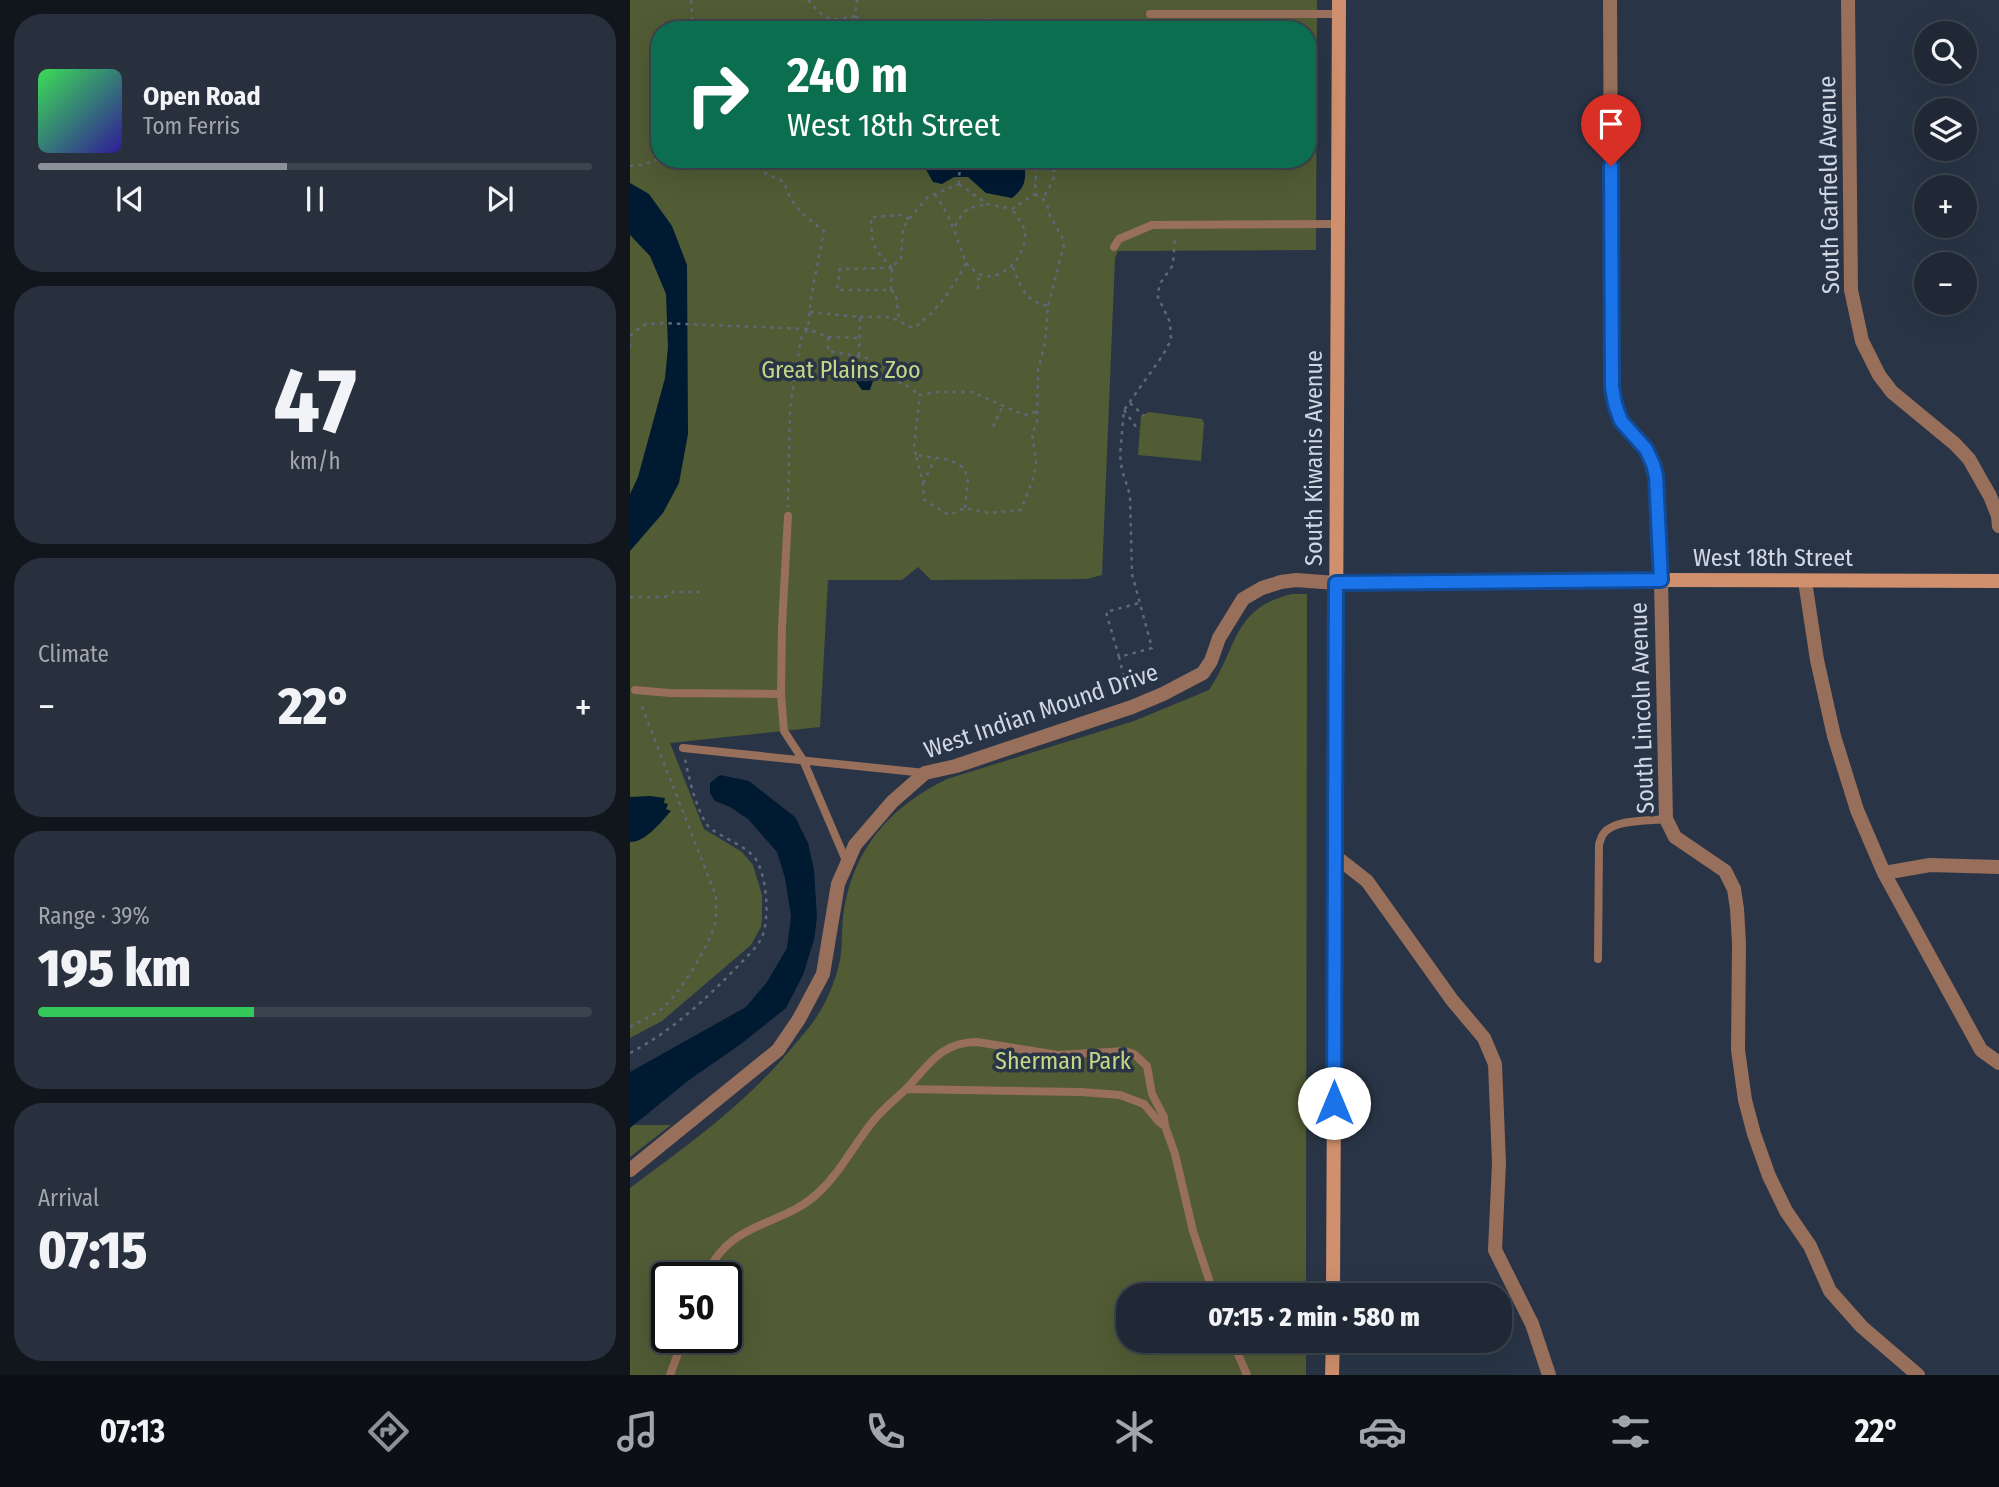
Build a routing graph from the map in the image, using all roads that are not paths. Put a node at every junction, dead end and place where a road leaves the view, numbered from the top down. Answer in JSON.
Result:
{"nodes":[{"id":1,"x":1610,"y":0,"type":"edge"},
{"id":2,"x":1848,"y":0,"type":"edge"},
{"id":3,"x":1339,"y":7,"type":"edge"},
{"id":4,"x":1150,"y":14,"type":"dead end"},
{"id":5,"x":1338,"y":224,"type":"junction"},
{"id":6,"x":1114,"y":247,"type":"dead end"},
{"id":7,"x":788,"y":516,"type":"road end"},
{"id":8,"x":1999,"y":526,"type":"edge"},
{"id":9,"x":1661,"y":580,"type":"junction"},
{"id":10,"x":1805,"y":581,"type":"junction"},
{"id":11,"x":1999,"y":581,"type":"edge"},
{"id":12,"x":1336,"y":583,"type":"junction"},
{"id":13,"x":635,"y":690,"type":"road end"},
{"id":14,"x":781,"y":694,"type":"junction"},
{"id":15,"x":683,"y":748,"type":"road end"},
{"id":16,"x":803,"y":760,"type":"junction"},
{"id":17,"x":925,"y":773,"type":"junction"},
{"id":18,"x":1666,"y":819,"type":"junction"},
{"id":19,"x":1335,"y":856,"type":"junction"},
{"id":20,"x":847,"y":863,"type":"junction"},
{"id":21,"x":1999,"y":866,"type":"edge"},
{"id":22,"x":1884,"y":873,"type":"junction"},
{"id":23,"x":1598,"y":960,"type":"dead end"},
{"id":24,"x":1999,"y":1063,"type":"edge"},
{"id":25,"x":906,"y":1089,"type":"junction"},
{"id":26,"x":1165,"y":1126,"type":"junction"},
{"id":27,"x":630,"y":1170,"type":"edge"},
{"id":28,"x":714,"y":1262,"type":"edge"},
{"id":29,"x":1210,"y":1283,"type":"edge"},
{"id":30,"x":1333,"y":1283,"type":"edge"},
{"id":31,"x":678,"y":1353,"type":"edge"},
{"id":32,"x":1238,"y":1353,"type":"edge"},
{"id":33,"x":1332,"y":1353,"type":"edge"},
{"id":34,"x":670,"y":1375,"type":"edge"},
{"id":35,"x":1247,"y":1375,"type":"edge"},
{"id":36,"x":1332,"y":1375,"type":"edge"},
{"id":37,"x":1549,"y":1375,"type":"edge"},
{"id":38,"x":1918,"y":1375,"type":"edge"}],
"edges":[{"from":1,"to":9,"type":"street","name":"South Lincoln Avenue"},
{"from":2,"to":8,"type":"street","name":"South Garfield Avenue"},
{"from":3,"to":4,"type":"lane"},
{"from":3,"to":5,"type":"main road","name":"South Kiwanis Avenue"},
{"from":5,"to":6,"type":"lane"},
{"from":5,"to":12,"type":"main road","name":"South Kiwanis Avenue"},
{"from":7,"to":14,"type":"lane"},
{"from":9,"to":10,"type":"main road","name":"West 18th Street"},
{"from":9,"to":12,"type":"main road","name":"West 18th Street"},
{"from":9,"to":18,"type":"street","name":"South Lincoln Avenue"},
{"from":10,"to":11,"type":"main road","name":"West 18th Street"},
{"from":10,"to":22,"type":"street"},
{"from":12,"to":17,"type":"street","name":"West Indian Mound Drive"},
{"from":12,"to":19,"type":"main road","name":"South Kiwanis Avenue"},
{"from":13,"to":14,"type":"lane"},
{"from":14,"to":16,"type":"lane"},
{"from":15,"to":16,"type":"lane"},
{"from":16,"to":17,"type":"lane"},
{"from":16,"to":20,"type":"lane"},
{"from":17,"to":20,"type":"street","name":"West Indian Mound Drive"},
{"from":18,"to":23,"type":"lane"},
{"from":18,"to":38,"type":"street","name":"South Lincoln Avenue"},
{"from":19,"to":30,"type":"main road","name":"South Kiwanis Avenue"},
{"from":19,"to":37,"type":"street"},
{"from":20,"to":27,"type":"street","name":"West Indian Mound Drive"},
{"from":21,"to":22,"type":"street"},
{"from":22,"to":24,"type":"street"},
{"from":25,"to":26,"type":"lane"},
{"from":25,"to":26,"type":"lane"},
{"from":25,"to":28,"type":"lane"},
{"from":26,"to":29,"type":"lane"},
{"from":31,"to":34,"type":"lane"},
{"from":32,"to":35,"type":"lane"},
{"from":33,"to":36,"type":"main road"}]}
